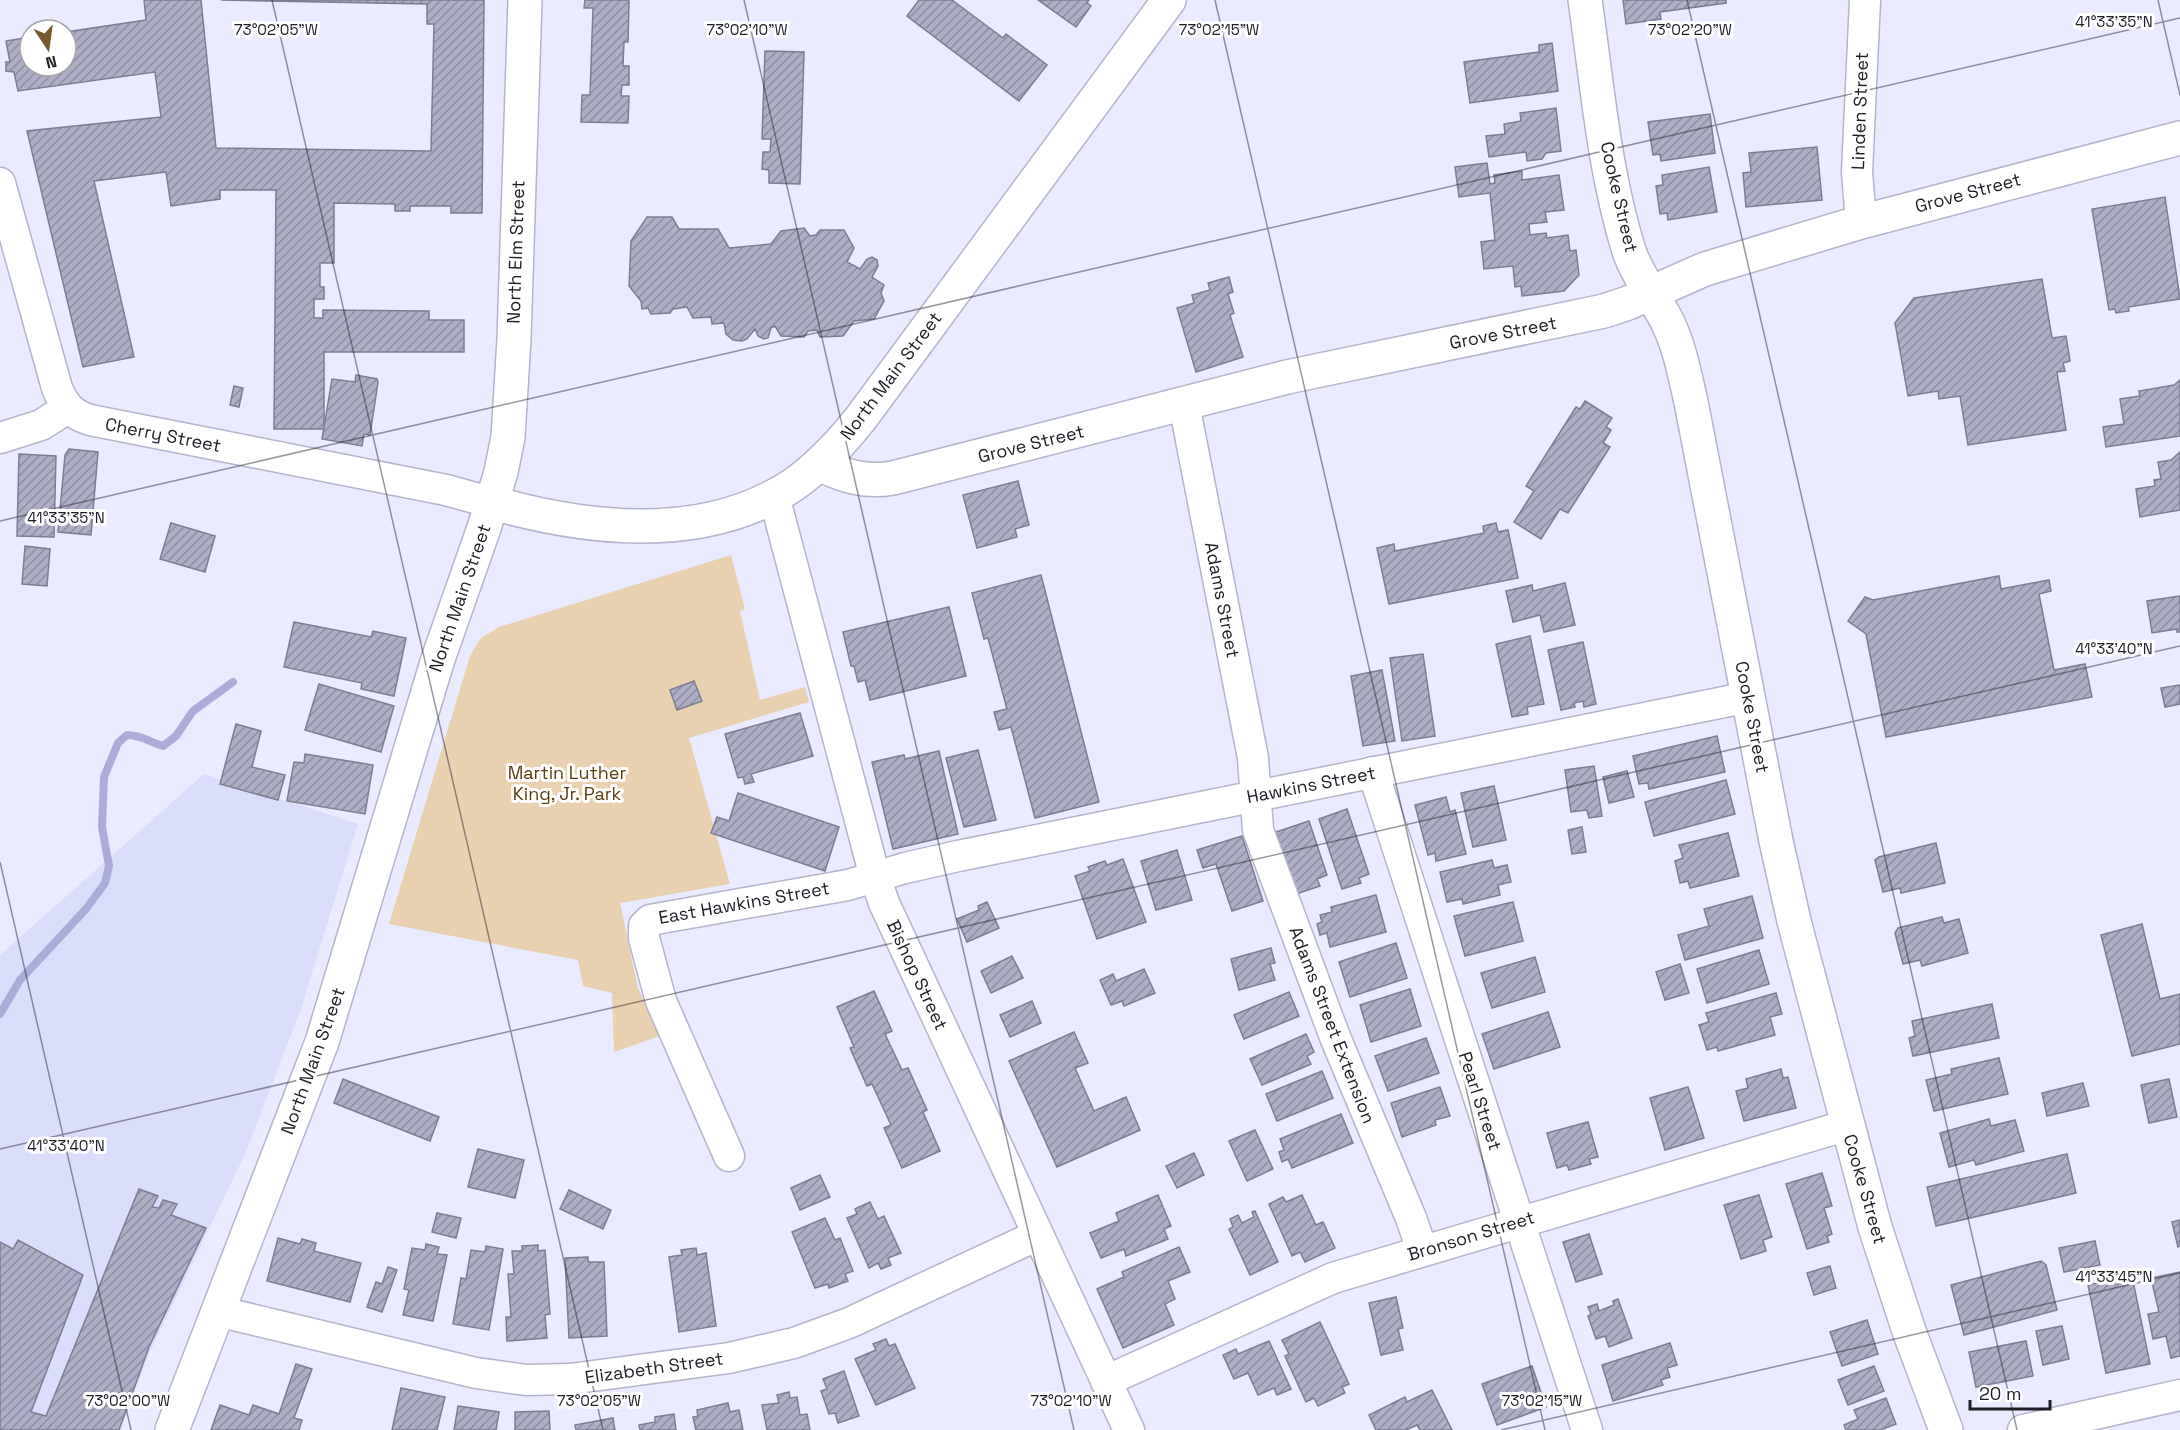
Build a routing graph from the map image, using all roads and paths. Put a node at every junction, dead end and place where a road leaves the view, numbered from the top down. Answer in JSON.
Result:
{"nodes":[{"id":1,"x":525,"y":0,"type":"edge"},
{"id":2,"x":1169,"y":0,"type":"edge"},
{"id":3,"x":1585,"y":0,"type":"edge"},
{"id":4,"x":1865,"y":0,"type":"edge"},
{"id":5,"x":2180,"y":138,"type":"edge"},
{"id":6,"x":0,"y":183,"type":"edge"},
{"id":7,"x":1861,"y":222,"type":"junction"},
{"id":8,"x":1651,"y":292,"type":"junction"},
{"id":9,"x":1184,"y":404,"type":"junction"},
{"id":10,"x":68,"y":408,"type":"junction"},
{"id":11,"x":0,"y":438,"type":"edge"},
{"id":12,"x":819,"y":464,"type":"junction"},
{"id":13,"x":774,"y":496,"type":"junction"},
{"id":14,"x":493,"y":503,"type":"junction"},
{"id":15,"x":1749,"y":697,"type":"junction"},
{"id":16,"x":1373,"y":772,"type":"junction"},
{"id":17,"x":1255,"y":796,"type":"junction"},
{"id":18,"x":875,"y":877,"type":"junction"},
{"id":19,"x":1848,"y":1125,"type":"junction"},
{"id":20,"x":729,"y":1156,"type":"dead end"},
{"id":21,"x":1519,"y":1222,"type":"junction"},
{"id":22,"x":1038,"y":1235,"type":"junction"},
{"id":23,"x":1422,"y":1250,"type":"junction"},
{"id":24,"x":217,"y":1311,"type":"junction"},
{"id":25,"x":1106,"y":1381,"type":"junction"},
{"id":26,"x":2180,"y":1395,"type":"edge"},
{"id":27,"x":172,"y":1430,"type":"edge"},
{"id":28,"x":1129,"y":1430,"type":"edge"},
{"id":29,"x":1587,"y":1430,"type":"edge"},
{"id":30,"x":1946,"y":1430,"type":"edge"},
{"id":31,"x":2023,"y":1430,"type":"edge"}],
"edges":[{"from":1,"to":14,"type":"main road","name":"North Elm Street"},
{"from":2,"to":12,"type":"main road","name":"North Main Street"},
{"from":3,"to":8,"type":"main road","name":"Cooke Street"},
{"from":4,"to":7,"type":"street","name":"Linden Street"},
{"from":5,"to":7,"type":"main road","name":"Grove Street"},
{"from":6,"to":10,"type":"street"},
{"from":7,"to":8,"type":"main road","name":"Grove Street"},
{"from":8,"to":9,"type":"main road","name":"Grove Street"},
{"from":8,"to":15,"type":"main road","name":"Cooke Street"},
{"from":9,"to":12,"type":"main road","name":"Grove Street"},
{"from":9,"to":17,"type":"street","name":"Adams Street"},
{"from":10,"to":11,"type":"street"},
{"from":10,"to":14,"type":"street","name":"Cherry Street"},
{"from":12,"to":13,"type":"main road","name":"North Main Street"},
{"from":13,"to":14,"type":"main road","name":"North Main Street"},
{"from":13,"to":18,"type":"street","name":"Bishop Street"},
{"from":14,"to":24,"type":"main road","name":"North Main Street"},
{"from":15,"to":16,"type":"street","name":"Hawkins Street"},
{"from":15,"to":19,"type":"main road","name":"Cooke Street"},
{"from":16,"to":17,"type":"street","name":"Hawkins Street"},
{"from":16,"to":21,"type":"street","name":"Pearl Street"},
{"from":17,"to":18,"type":"street","name":"Hawkins Street"},
{"from":17,"to":23,"type":"street","name":"Adams Street Extension"},
{"from":18,"to":20,"type":"street","name":"East Hawkins Street"},
{"from":18,"to":22,"type":"street","name":"Bishop Street"},
{"from":19,"to":21,"type":"street","name":"Bronson Street"},
{"from":19,"to":30,"type":"main road","name":"Cooke Street"},
{"from":21,"to":23,"type":"street","name":"Bronson Street"},
{"from":21,"to":29,"type":"street","name":"Pearl Street"},
{"from":22,"to":24,"type":"street","name":"Elizabeth Street"},
{"from":22,"to":25,"type":"street","name":"Bishop Street"},
{"from":23,"to":25,"type":"street","name":"Bronson Street"},
{"from":24,"to":27,"type":"main road","name":"North Main Street"},
{"from":25,"to":28,"type":"street","name":"Bishop Street"},
{"from":26,"to":31,"type":"street"}]}
